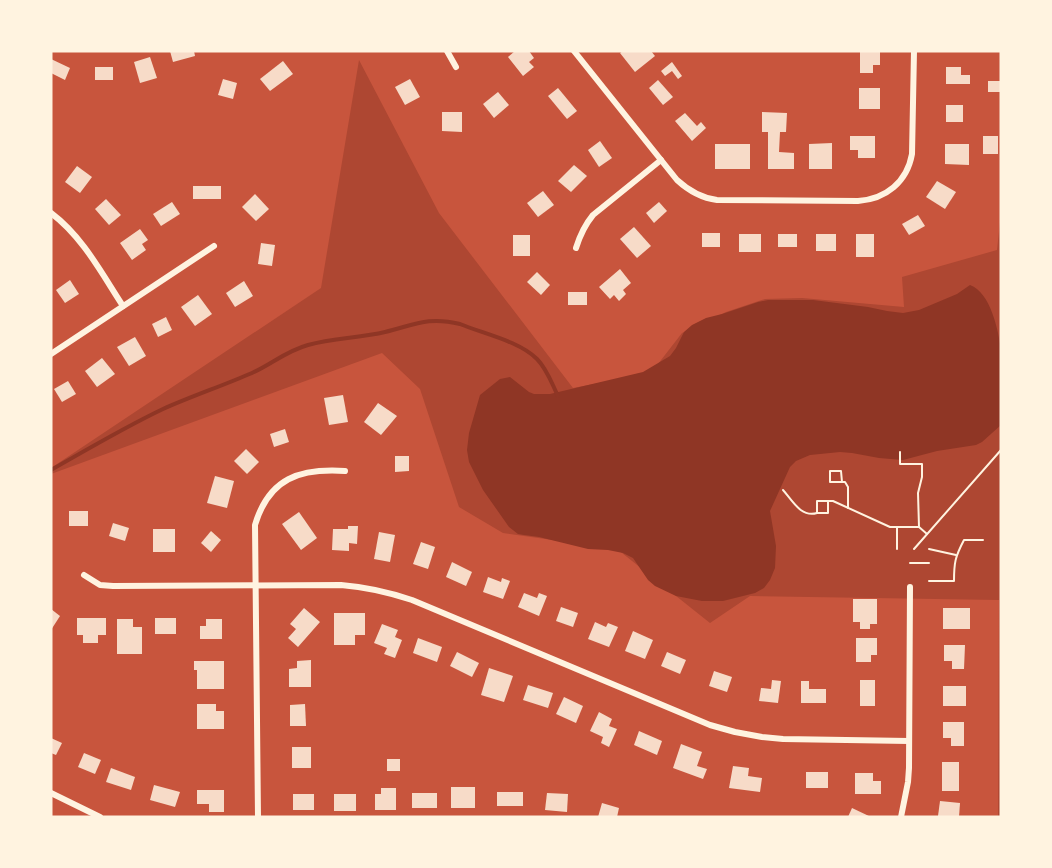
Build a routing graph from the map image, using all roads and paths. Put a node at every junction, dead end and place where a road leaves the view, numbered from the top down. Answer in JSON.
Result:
{"nodes":[{"id":1,"x":447,"y":51,"type":"edge"},
{"id":2,"x":573,"y":51,"type":"edge"},
{"id":3,"x":914,"y":51,"type":"edge"},
{"id":4,"x":456,"y":67,"type":"dead end"},
{"id":5,"x":661,"y":160,"type":"junction"},
{"id":6,"x":51,"y":213,"type":"edge"},
{"id":7,"x":214,"y":246,"type":"dead end"},
{"id":8,"x":576,"y":249,"type":"dead end"},
{"id":9,"x":123,"y":306,"type":"junction"},
{"id":10,"x":51,"y":354,"type":"edge"},
{"id":11,"x":1001,"y":450,"type":"edge"},
{"id":12,"x":900,"y":452,"type":"dead end"},
{"id":13,"x":345,"y":471,"type":"dead end"},
{"id":14,"x":842,"y":482,"type":"junction"},
{"id":15,"x":783,"y":490,"type":"dead end"},
{"id":16,"x":828,"y":501,"type":"junction"},
{"id":17,"x":848,"y":508,"type":"junction"},
{"id":18,"x":817,"y":513,"type":"junction"},
{"id":19,"x":897,"y":527,"type":"junction"},
{"id":20,"x":919,"y":527,"type":"junction"},
{"id":21,"x":927,"y":534,"type":"junction"},
{"id":22,"x":984,"y":540,"type":"dead end"},
{"id":23,"x":897,"y":549,"type":"dead end"},
{"id":24,"x":914,"y":549,"type":"dead end"},
{"id":25,"x":929,"y":549,"type":"dead end"},
{"id":26,"x":956,"y":555,"type":"junction"},
{"id":27,"x":910,"y":563,"type":"dead end"},
{"id":28,"x":929,"y":563,"type":"dead end"},
{"id":29,"x":84,"y":575,"type":"dead end"},
{"id":30,"x":929,"y":581,"type":"dead end"},
{"id":31,"x":255,"y":584,"type":"junction"},
{"id":32,"x":910,"y":587,"type":"dead end"},
{"id":33,"x":909,"y":741,"type":"junction"},
{"id":34,"x":51,"y":793,"type":"edge"},
{"id":35,"x":100,"y":817,"type":"edge"},
{"id":36,"x":258,"y":817,"type":"edge"},
{"id":37,"x":901,"y":817,"type":"edge"}],
"edges":[{"from":1,"to":4,"type":"street"},
{"from":2,"to":5,"type":"street"},
{"from":3,"to":5,"type":"street"},
{"from":5,"to":8,"type":"street"},
{"from":6,"to":9,"type":"street"},
{"from":7,"to":9,"type":"street"},
{"from":9,"to":10,"type":"street"},
{"from":11,"to":21,"type":"path"},
{"from":12,"to":20,"type":"path"},
{"from":13,"to":31,"type":"street"},
{"from":14,"to":14,"type":"path"},
{"from":14,"to":17,"type":"path"},
{"from":15,"to":18,"type":"path"},
{"from":16,"to":17,"type":"path"},
{"from":16,"to":18,"type":"path"},
{"from":16,"to":18,"type":"path"},
{"from":17,"to":19,"type":"path"},
{"from":19,"to":20,"type":"path"},
{"from":19,"to":23,"type":"path"},
{"from":20,"to":21,"type":"path"},
{"from":21,"to":24,"type":"path"},
{"from":22,"to":26,"type":"path"},
{"from":25,"to":26,"type":"path"},
{"from":26,"to":30,"type":"path"},
{"from":27,"to":28,"type":"path"},
{"from":29,"to":31,"type":"street"},
{"from":31,"to":33,"type":"street"},
{"from":31,"to":36,"type":"street"},
{"from":32,"to":33,"type":"street"},
{"from":33,"to":37,"type":"street"},
{"from":34,"to":35,"type":"street"}]}
